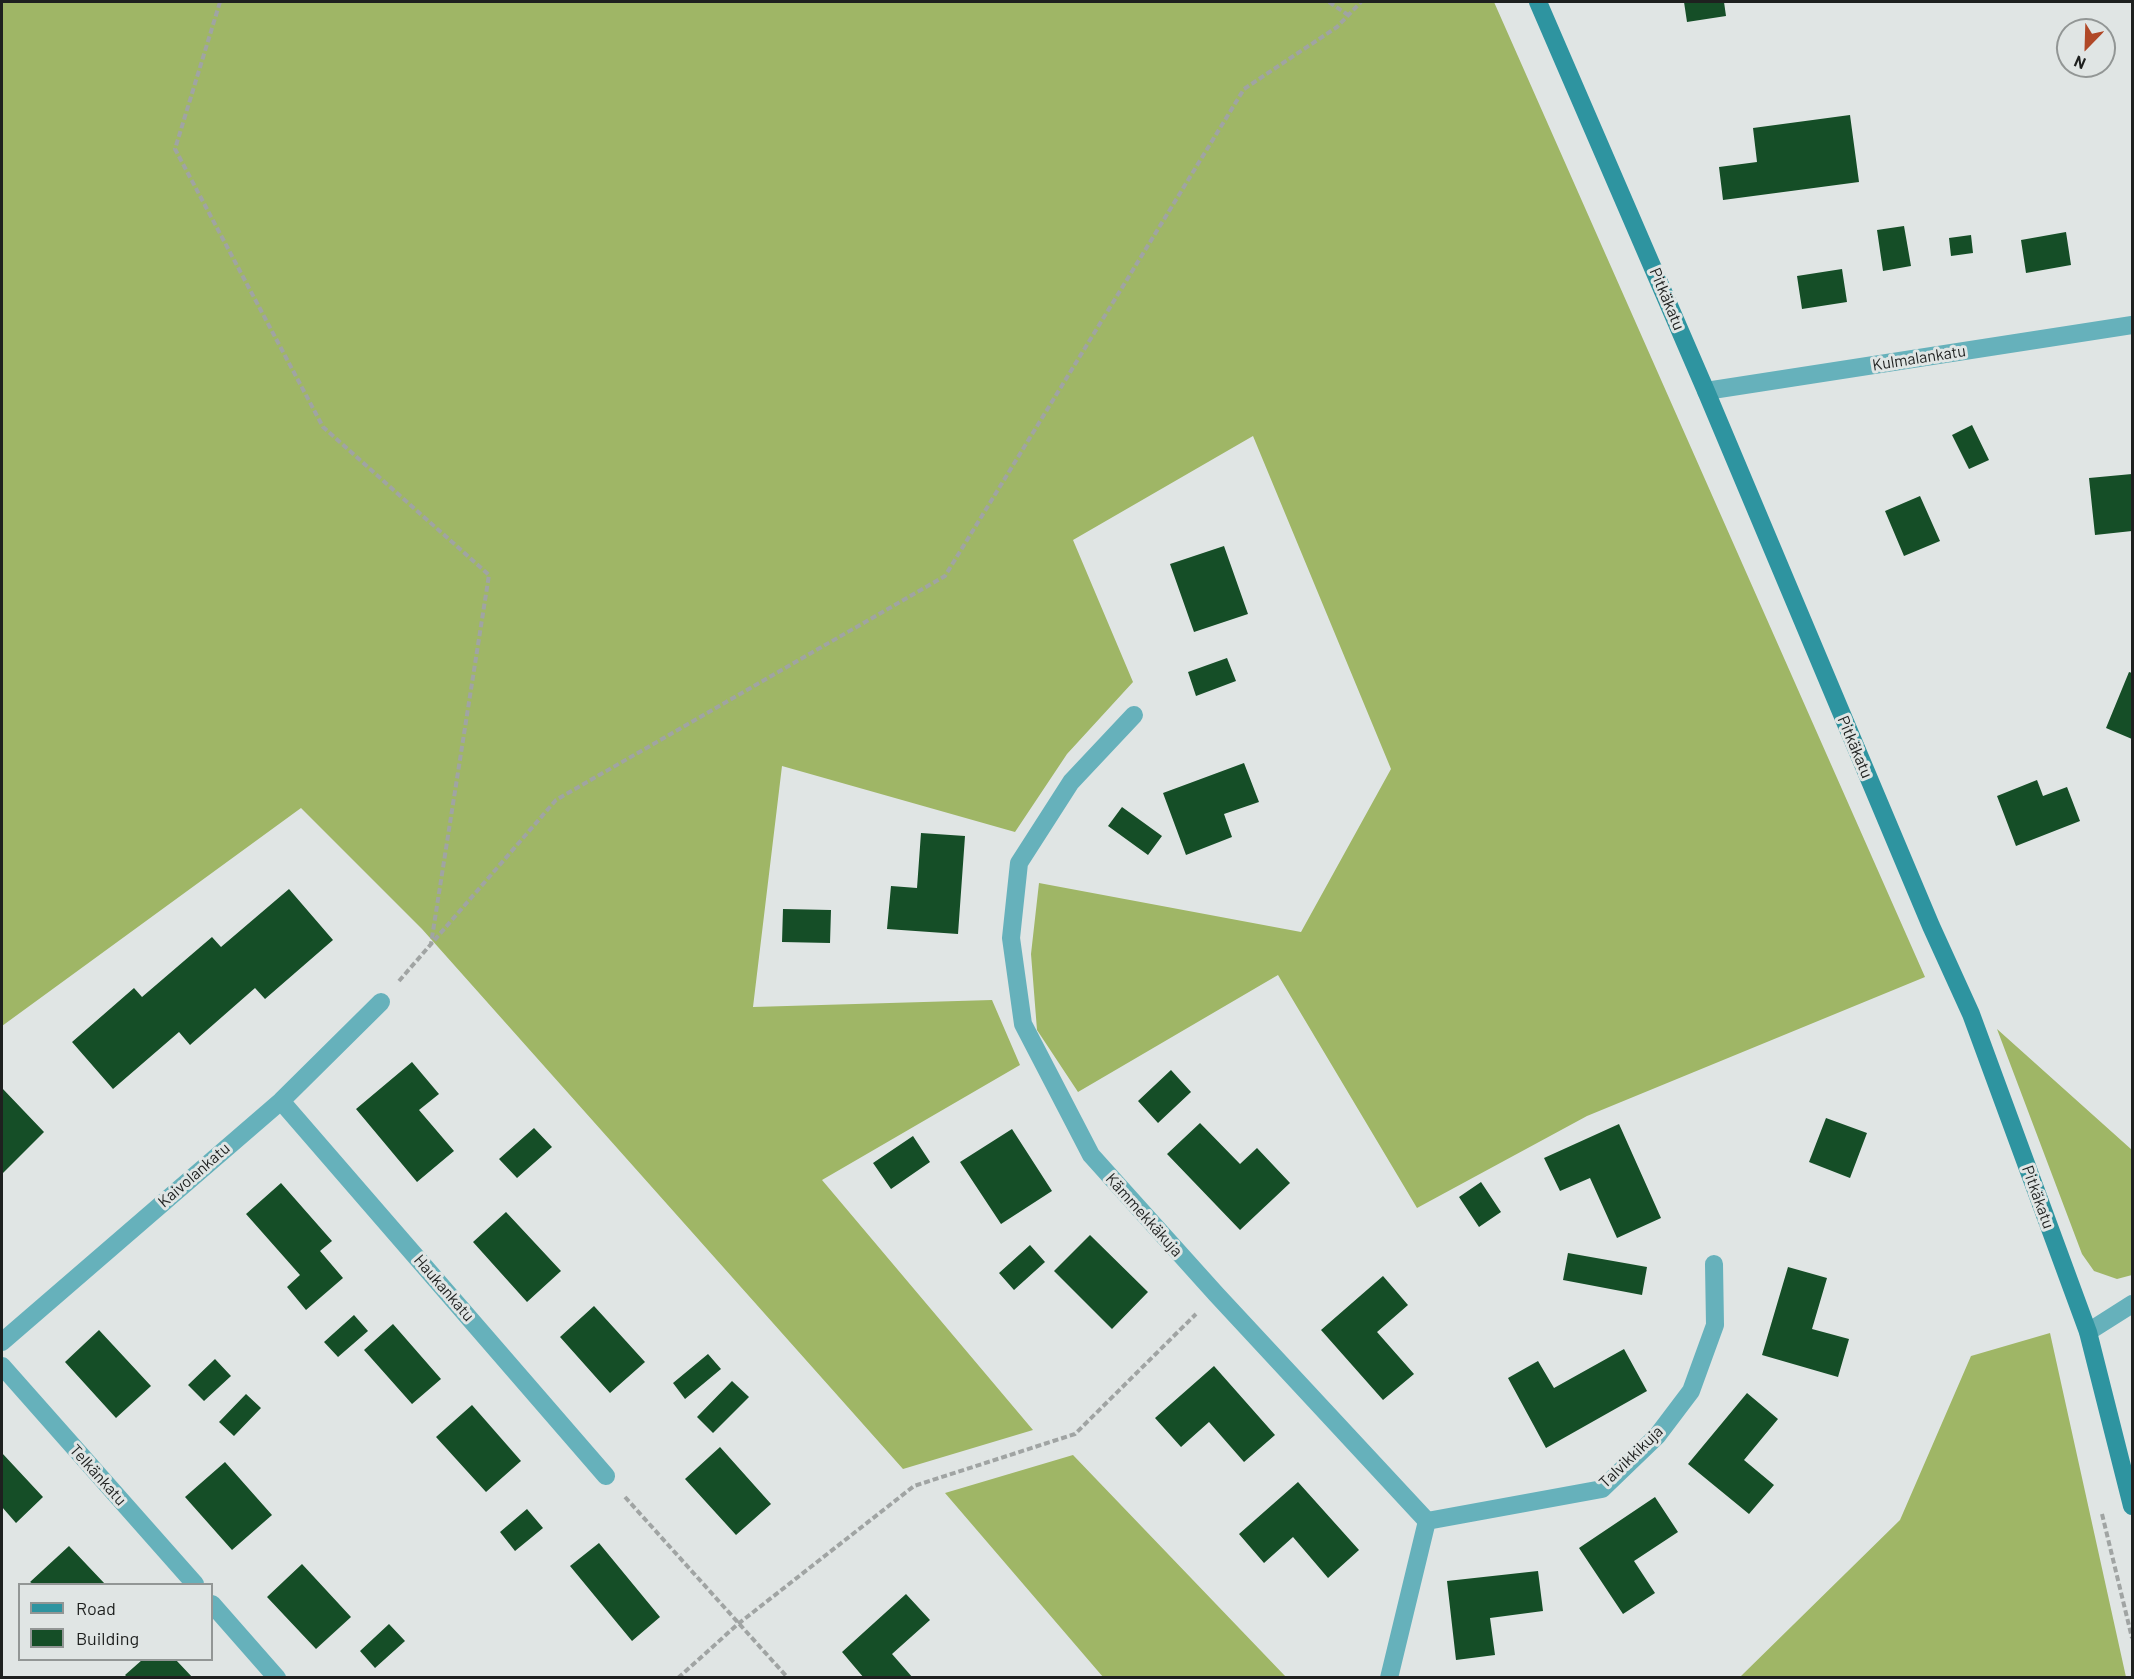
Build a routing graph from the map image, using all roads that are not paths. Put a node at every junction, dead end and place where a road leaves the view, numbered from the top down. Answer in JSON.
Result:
{"nodes":[{"id":1,"x":1538,"y":2,"type":"edge"},
{"id":2,"x":2133,"y":326,"type":"edge"},
{"id":3,"x":1706,"y":391,"type":"junction"},
{"id":4,"x":1134,"y":715,"type":"dead end"},
{"id":5,"x":381,"y":1002,"type":"road end"},
{"id":6,"x":281,"y":1101,"type":"junction"},
{"id":7,"x":1714,"y":1264,"type":"dead end"},
{"id":8,"x":2133,"y":1305,"type":"edge"},
{"id":9,"x":2088,"y":1332,"type":"junction"},
{"id":10,"x":2,"y":1342,"type":"edge"},
{"id":11,"x":2,"y":1366,"type":"edge"},
{"id":12,"x":606,"y":1476,"type":"road end"},
{"id":13,"x":2133,"y":1506,"type":"edge"},
{"id":14,"x":1427,"y":1521,"type":"junction"},
{"id":15,"x":194,"y":1583,"type":"edge"},
{"id":16,"x":213,"y":1605,"type":"edge"},
{"id":17,"x":277,"y":1677,"type":"edge"},
{"id":18,"x":1389,"y":1677,"type":"edge"}],
"edges":[{"from":1,"to":3,"type":"street","name":"Pitkäkatu"},
{"from":2,"to":3,"type":"street","name":"Kulmalankatu"},
{"from":3,"to":9,"type":"street","name":"Pitkäkatu"},
{"from":4,"to":14,"type":"street","name":"Kämmekkäkuja"},
{"from":5,"to":6,"type":"street","name":"Kaivolankatu"},
{"from":6,"to":10,"type":"street","name":"Kaivolankatu"},
{"from":6,"to":12,"type":"street","name":"Haukankatu"},
{"from":7,"to":14,"type":"street","name":"Talvikkikuja"},
{"from":8,"to":9,"type":"street"},
{"from":9,"to":13,"type":"street","name":"Pitkäkatu"},
{"from":11,"to":15,"type":"street","name":"Telkänkatu"},
{"from":14,"to":18,"type":"street"},
{"from":16,"to":17,"type":"street"}]}
